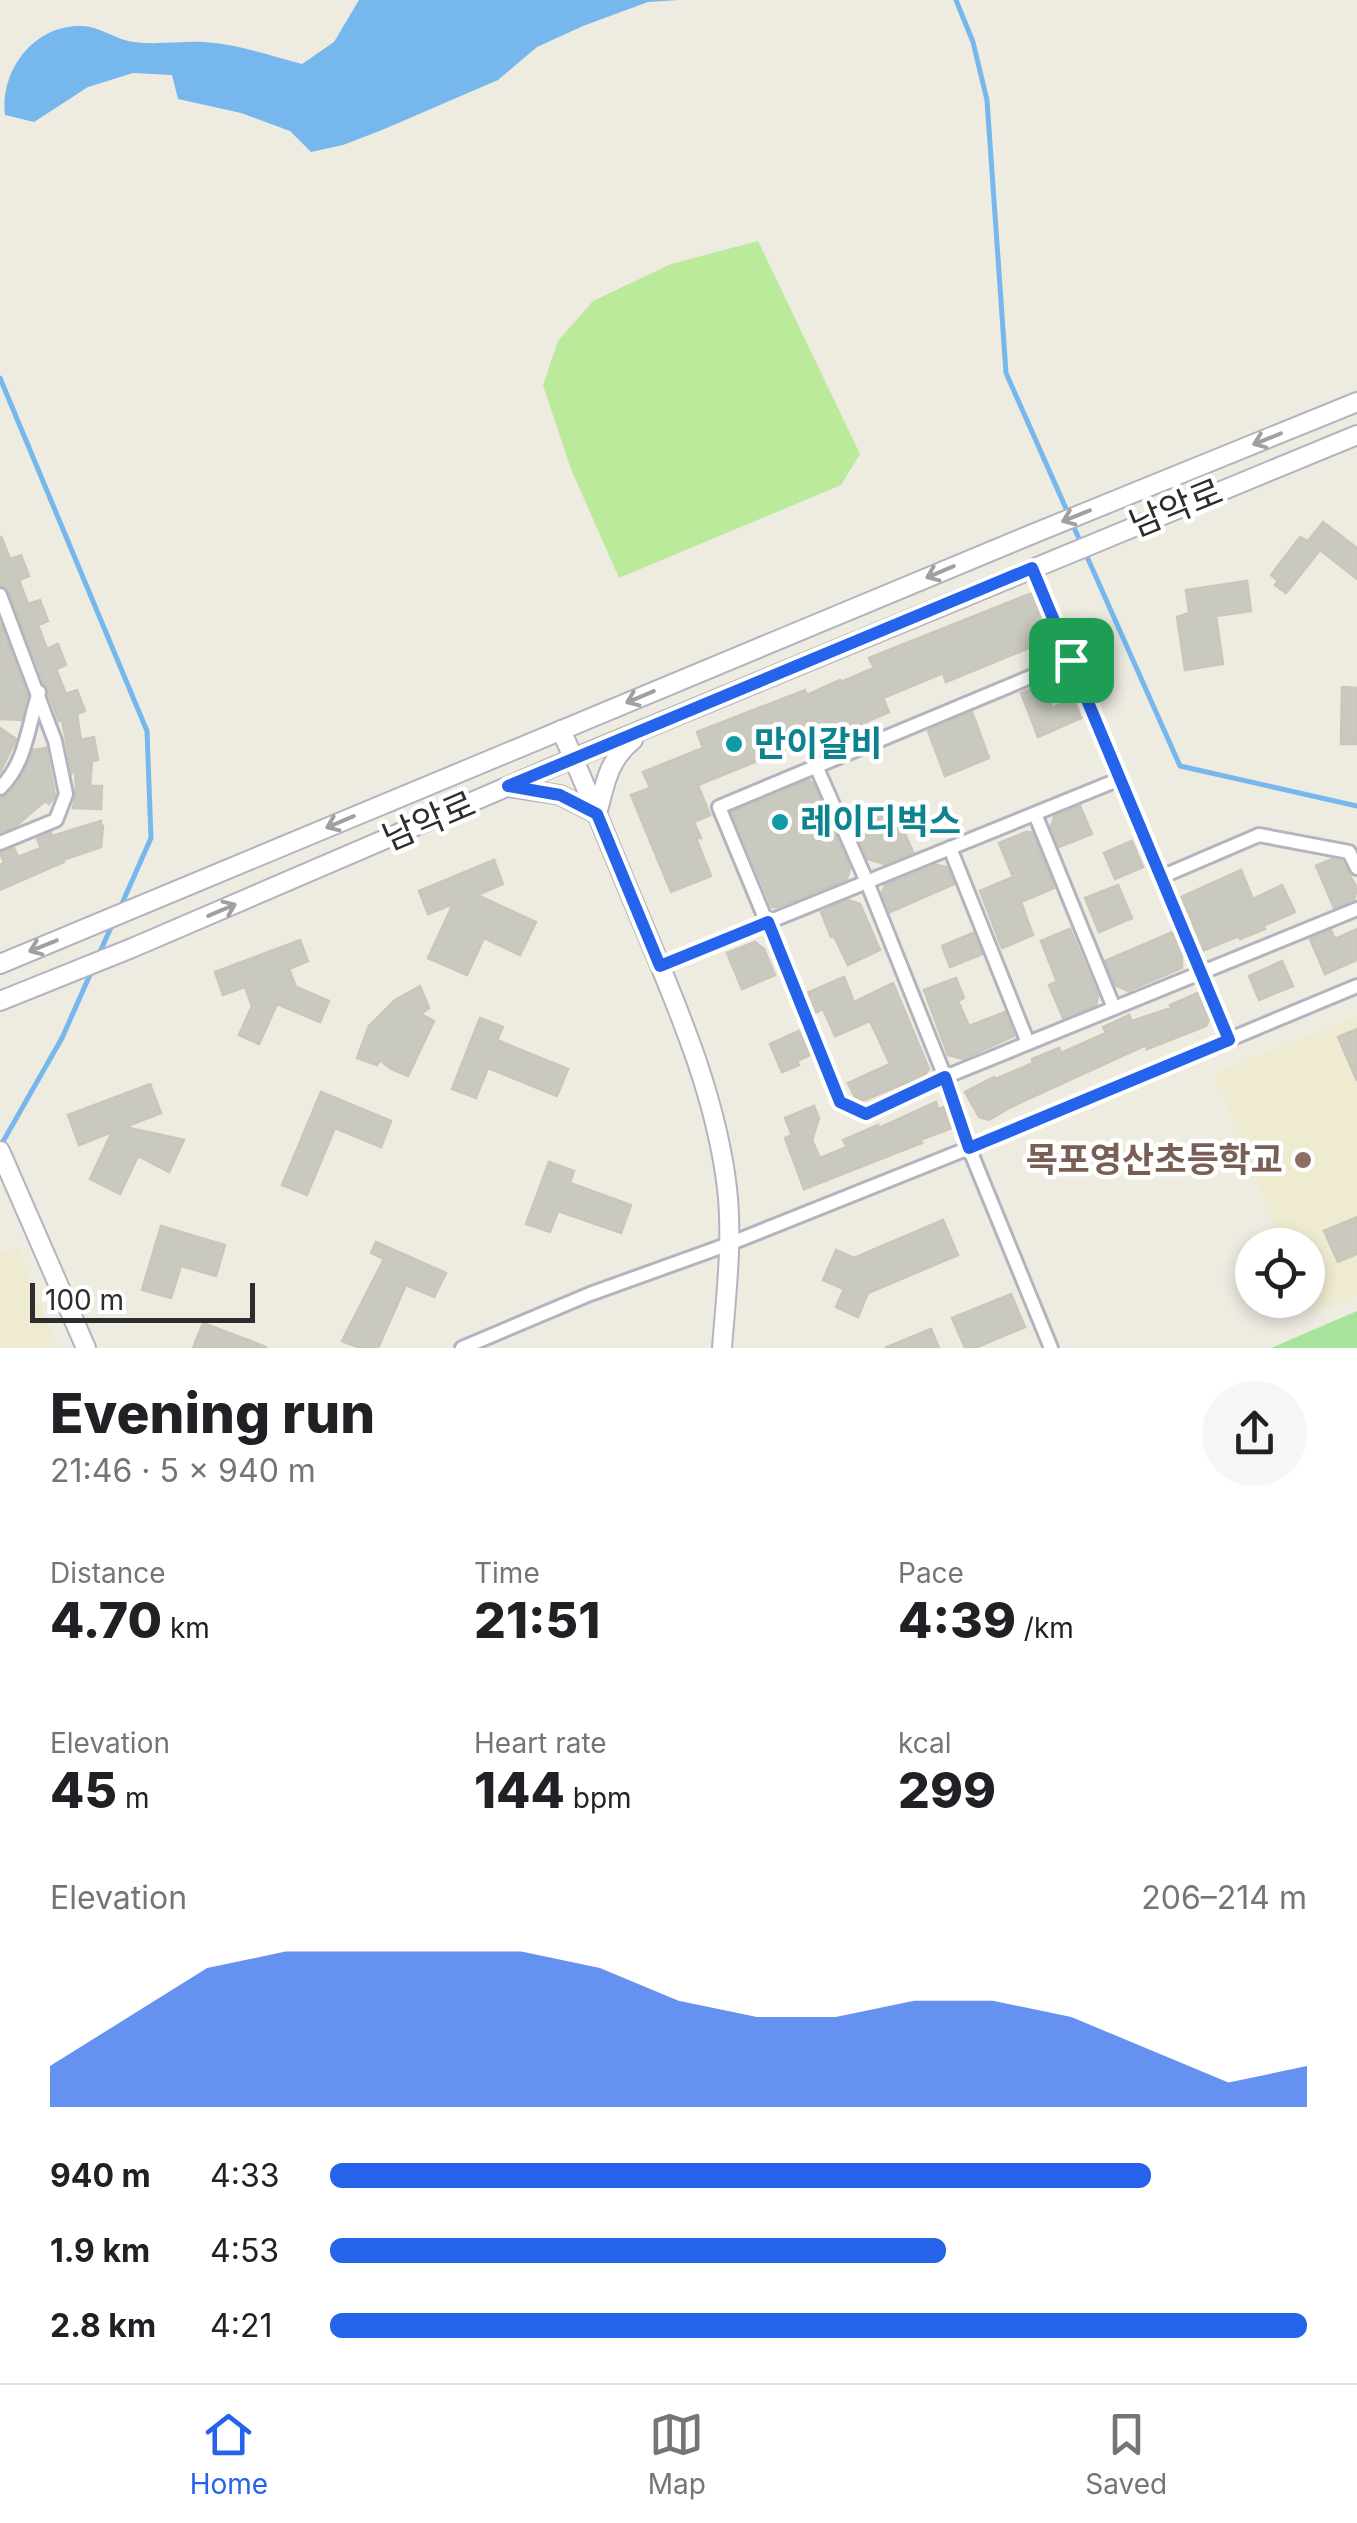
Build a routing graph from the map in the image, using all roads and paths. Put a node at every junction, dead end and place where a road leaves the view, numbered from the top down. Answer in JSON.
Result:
{"nodes":[{"id":1,"x":1357,"y":402,"type":"edge"},
{"id":2,"x":1357,"y":435,"type":"edge"},
{"id":3,"x":1039,"y":565,"type":"junction"},
{"id":4,"x":0,"y":596,"type":"edge"},
{"id":5,"x":1071,"y":660,"type":"junction"},
{"id":6,"x":38,"y":692,"type":"junction"},
{"id":7,"x":652,"y":726,"type":"junction"},
{"id":8,"x":561,"y":730,"type":"junction"},
{"id":9,"x":574,"y":758,"type":"junction"},
{"id":10,"x":816,"y":766,"type":"junction"},
{"id":11,"x":1120,"y":779,"type":"junction"},
{"id":12,"x":508,"y":786,"type":"junction"},
{"id":13,"x":0,"y":788,"type":"edge"},
{"id":14,"x":597,"y":814,"type":"junction"},
{"id":15,"x":1035,"y":814,"type":"junction"},
{"id":16,"x":0,"y":843,"type":"edge"},
{"id":17,"x":950,"y":848,"type":"junction"},
{"id":18,"x":1357,"y":868,"type":"edge"},
{"id":19,"x":1161,"y":877,"type":"junction"},
{"id":20,"x":866,"y":882,"type":"junction"},
{"id":21,"x":1357,"y":909,"type":"edge"},
{"id":22,"x":768,"y":922,"type":"junction"},
{"id":23,"x":0,"y":964,"type":"edge"},
{"id":24,"x":660,"y":966,"type":"junction"},
{"id":25,"x":1200,"y":972,"type":"junction"},
{"id":26,"x":1357,"y":986,"type":"edge"},
{"id":27,"x":0,"y":1001,"type":"edge"},
{"id":28,"x":1114,"y":1008,"type":"junction"},
{"id":29,"x":1229,"y":1040,"type":"junction"},
{"id":30,"x":1028,"y":1043,"type":"junction"},
{"id":31,"x":945,"y":1077,"type":"junction"},
{"id":32,"x":969,"y":1148,"type":"junction"},
{"id":33,"x":0,"y":1150,"type":"edge"},
{"id":34,"x":729,"y":1244,"type":"junction"},
{"id":35,"x":86,"y":1348,"type":"edge"},
{"id":36,"x":462,"y":1348,"type":"edge"},
{"id":37,"x":722,"y":1348,"type":"edge"},
{"id":38,"x":1052,"y":1348,"type":"edge"}],
"edges":[{"from":1,"to":8,"type":"street","name":"남악로","one_way":true},
{"from":2,"to":3,"type":"street","name":"남악로"},
{"from":3,"to":5,"type":"street"},
{"from":3,"to":7,"type":"street","name":"남악로"},
{"from":4,"to":6,"type":"street"},
{"from":5,"to":10,"type":"street"},
{"from":5,"to":11,"type":"street"},
{"from":6,"to":13,"type":"street"},
{"from":6,"to":16,"type":"street"},
{"from":7,"to":9,"type":"street","name":"남악로"},
{"from":7,"to":14,"type":"street"},
{"from":8,"to":9,"type":"street"},
{"from":8,"to":23,"type":"street","name":"남악로","one_way":true},
{"from":9,"to":12,"type":"street","name":"남악로"},
{"from":9,"to":14,"type":"street"},
{"from":10,"to":20,"type":"street"},
{"from":10,"to":22,"type":"street"},
{"from":11,"to":15,"type":"street"},
{"from":11,"to":19,"type":"street"},
{"from":12,"to":14,"type":"street"},
{"from":27,"to":12,"type":"street","name":"남악로","one_way":true},
{"from":14,"to":24,"type":"street"},
{"from":15,"to":17,"type":"street"},
{"from":15,"to":28,"type":"street"},
{"from":17,"to":20,"type":"street"},
{"from":17,"to":30,"type":"street"},
{"from":18,"to":19,"type":"street"},
{"from":19,"to":25,"type":"street"},
{"from":20,"to":22,"type":"street"},
{"from":20,"to":31,"type":"street"},
{"from":21,"to":25,"type":"street"},
{"from":22,"to":24,"type":"street"},
{"from":22,"to":31,"type":"street"},
{"from":24,"to":34,"type":"street"},
{"from":25,"to":28,"type":"street"},
{"from":25,"to":29,"type":"street"},
{"from":26,"to":29,"type":"street"},
{"from":28,"to":30,"type":"street"},
{"from":29,"to":32,"type":"street"},
{"from":30,"to":31,"type":"street"},
{"from":31,"to":32,"type":"street"},
{"from":32,"to":34,"type":"street"},
{"from":32,"to":38,"type":"street"},
{"from":33,"to":35,"type":"street"},
{"from":34,"to":36,"type":"street"},
{"from":34,"to":37,"type":"street"}]}
